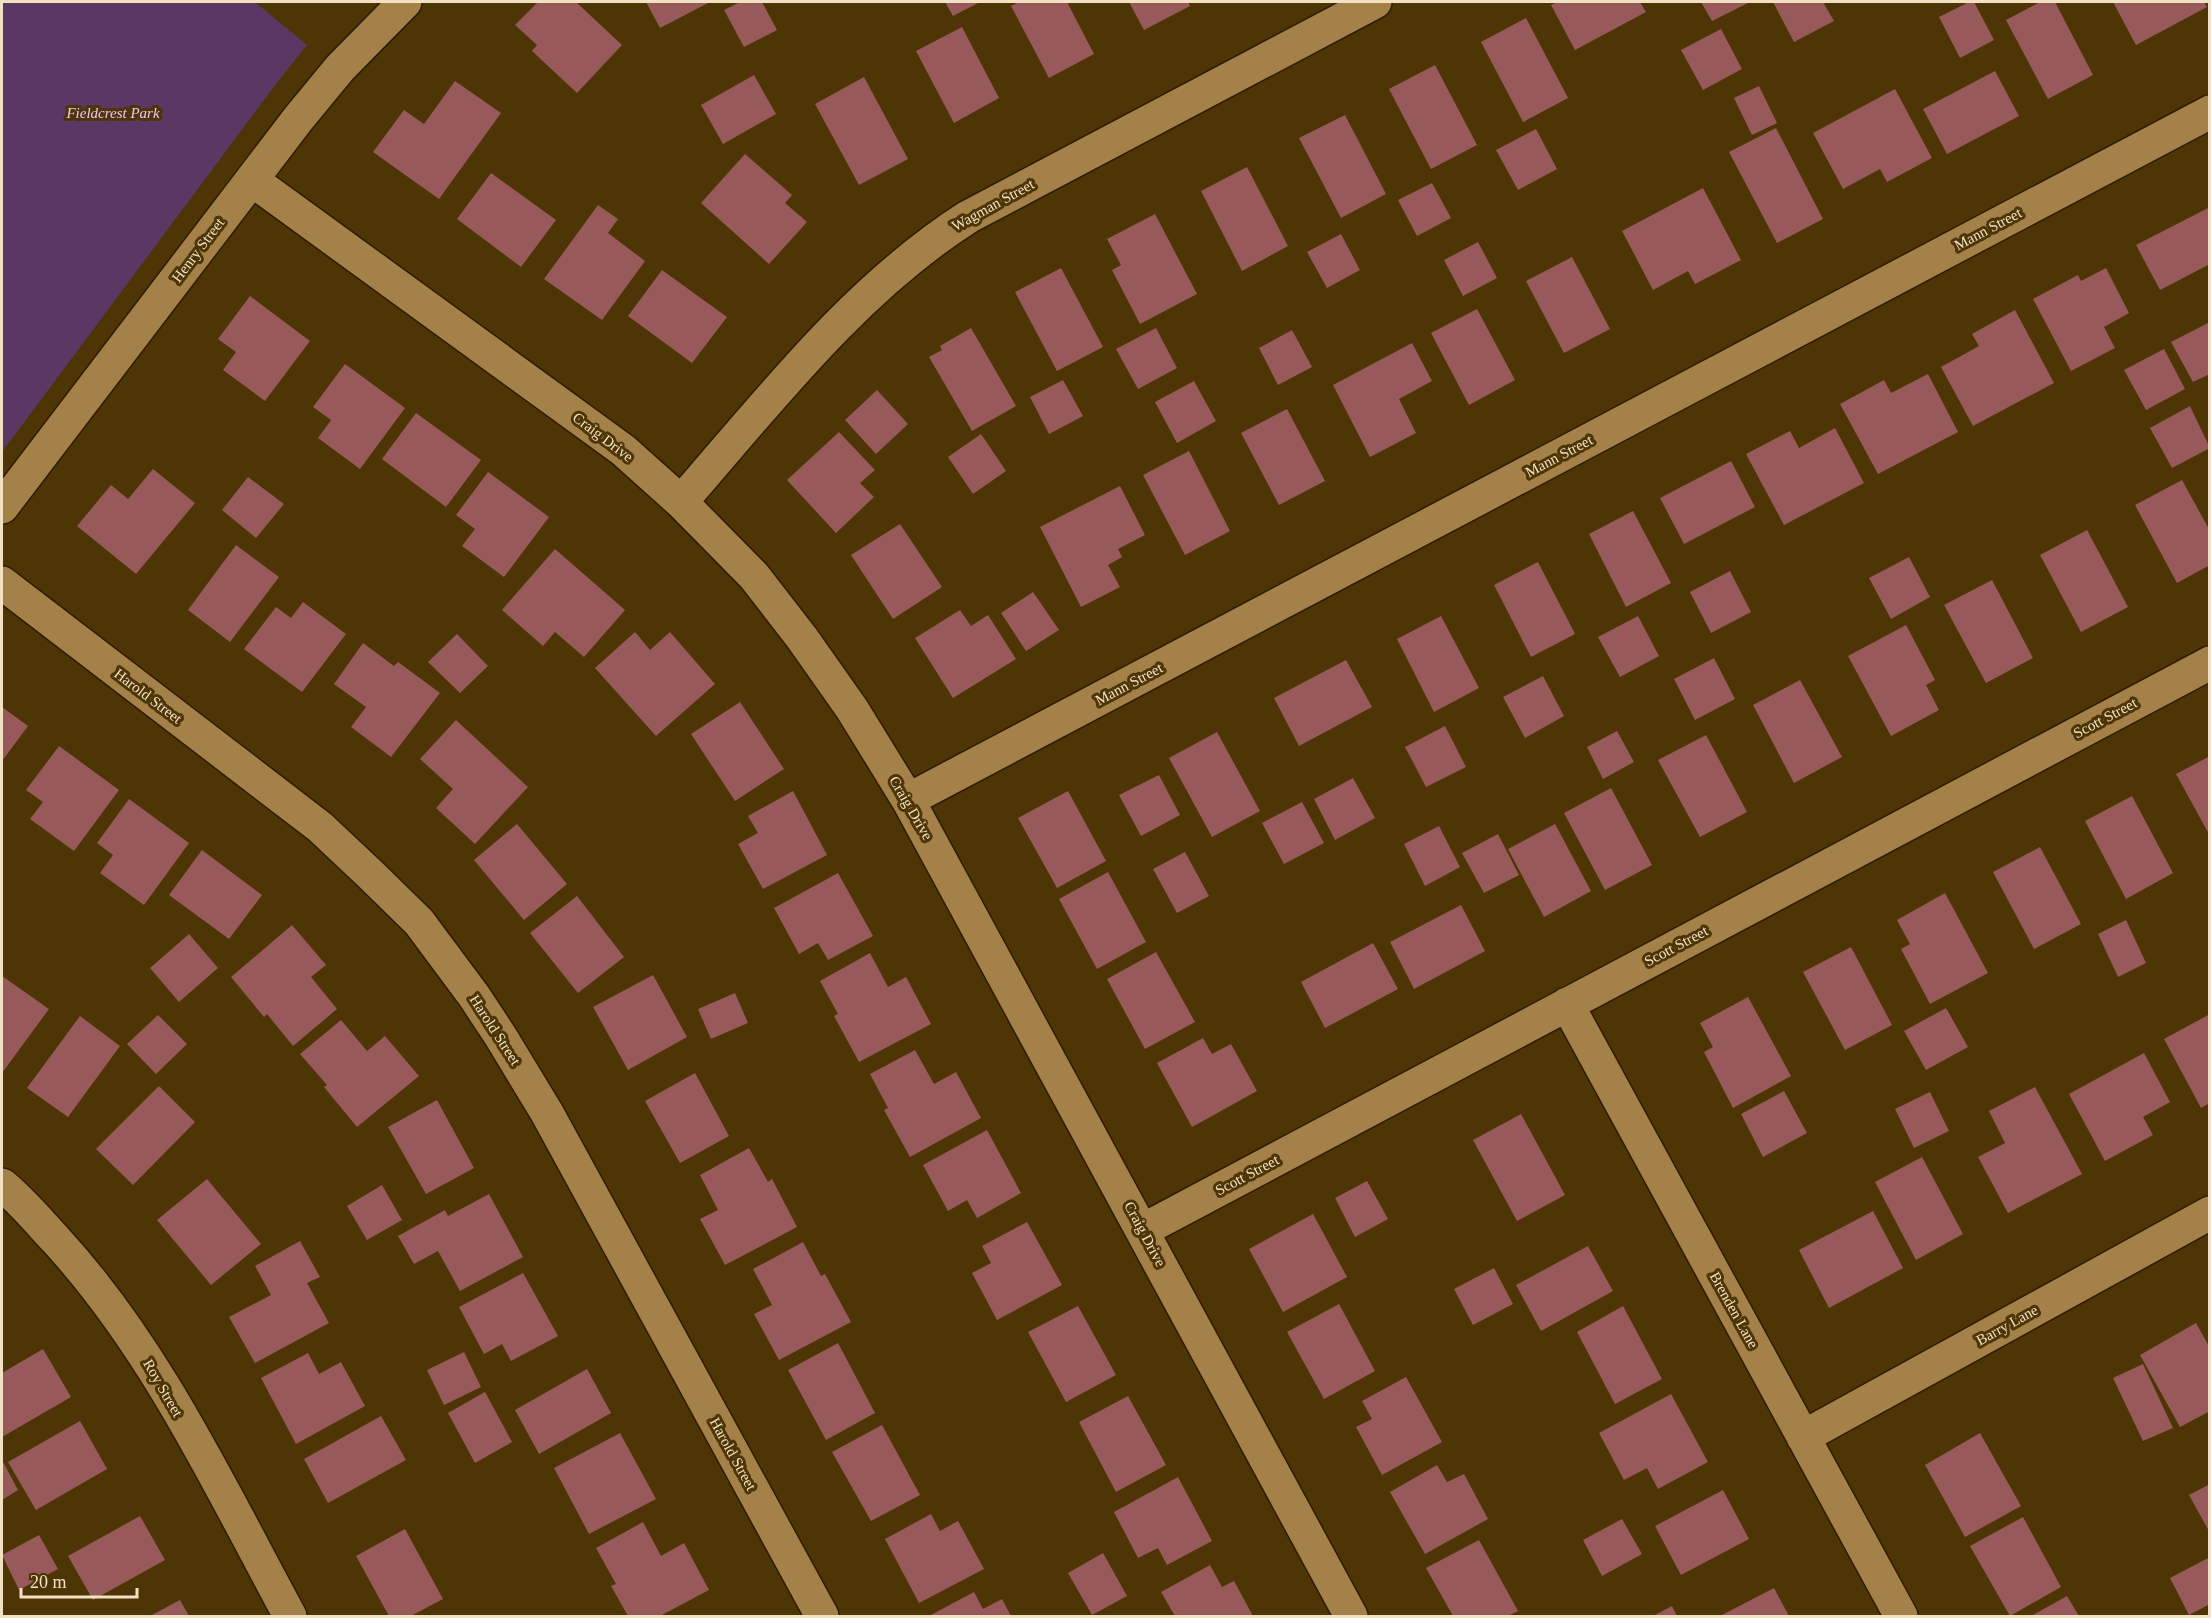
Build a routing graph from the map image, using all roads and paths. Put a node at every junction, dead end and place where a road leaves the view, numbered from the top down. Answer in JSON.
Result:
{"nodes":[{"id":1,"x":405,"y":2,"type":"edge"},
{"id":2,"x":1376,"y":2,"type":"edge"},
{"id":3,"x":2210,"y":112,"type":"edge"},
{"id":4,"x":252,"y":180,"type":"junction"},
{"id":5,"x":681,"y":502,"type":"junction"},
{"id":6,"x":2,"y":507,"type":"edge"},
{"id":7,"x":2,"y":583,"type":"edge"},
{"id":8,"x":2210,"y":663,"type":"edge"},
{"id":9,"x":908,"y":800,"type":"junction"},
{"id":10,"x":1567,"y":1004,"type":"junction"},
{"id":11,"x":2,"y":1185,"type":"edge"},
{"id":12,"x":2210,"y":1213,"type":"edge"},
{"id":13,"x":1143,"y":1230,"type":"junction"},
{"id":14,"x":1803,"y":1437,"type":"junction"},
{"id":15,"x":290,"y":1617,"type":"edge"},
{"id":16,"x":822,"y":1617,"type":"edge"},
{"id":17,"x":1351,"y":1617,"type":"edge"},
{"id":18,"x":1901,"y":1617,"type":"edge"}],
"edges":[{"from":1,"to":4,"type":"street","name":"Henry Street"},
{"from":2,"to":5,"type":"street","name":"Wagman Street"},
{"from":3,"to":9,"type":"street","name":"Mann Street"},
{"from":4,"to":5,"type":"street","name":"Craig Drive"},
{"from":4,"to":6,"type":"street","name":"Henry Street"},
{"from":5,"to":9,"type":"street","name":"Craig Drive"},
{"from":7,"to":16,"type":"street","name":"Harold Street"},
{"from":8,"to":10,"type":"street","name":"Scott Street"},
{"from":9,"to":13,"type":"street","name":"Craig Drive"},
{"from":10,"to":13,"type":"street","name":"Scott Street"},
{"from":10,"to":14,"type":"street","name":"Brenden Lane"},
{"from":11,"to":15,"type":"street","name":"Roy Street"},
{"from":12,"to":14,"type":"street","name":"Barry Lane"},
{"from":13,"to":17,"type":"street","name":"Craig Drive"},
{"from":14,"to":18,"type":"street","name":"Brenden Lane"}]}
